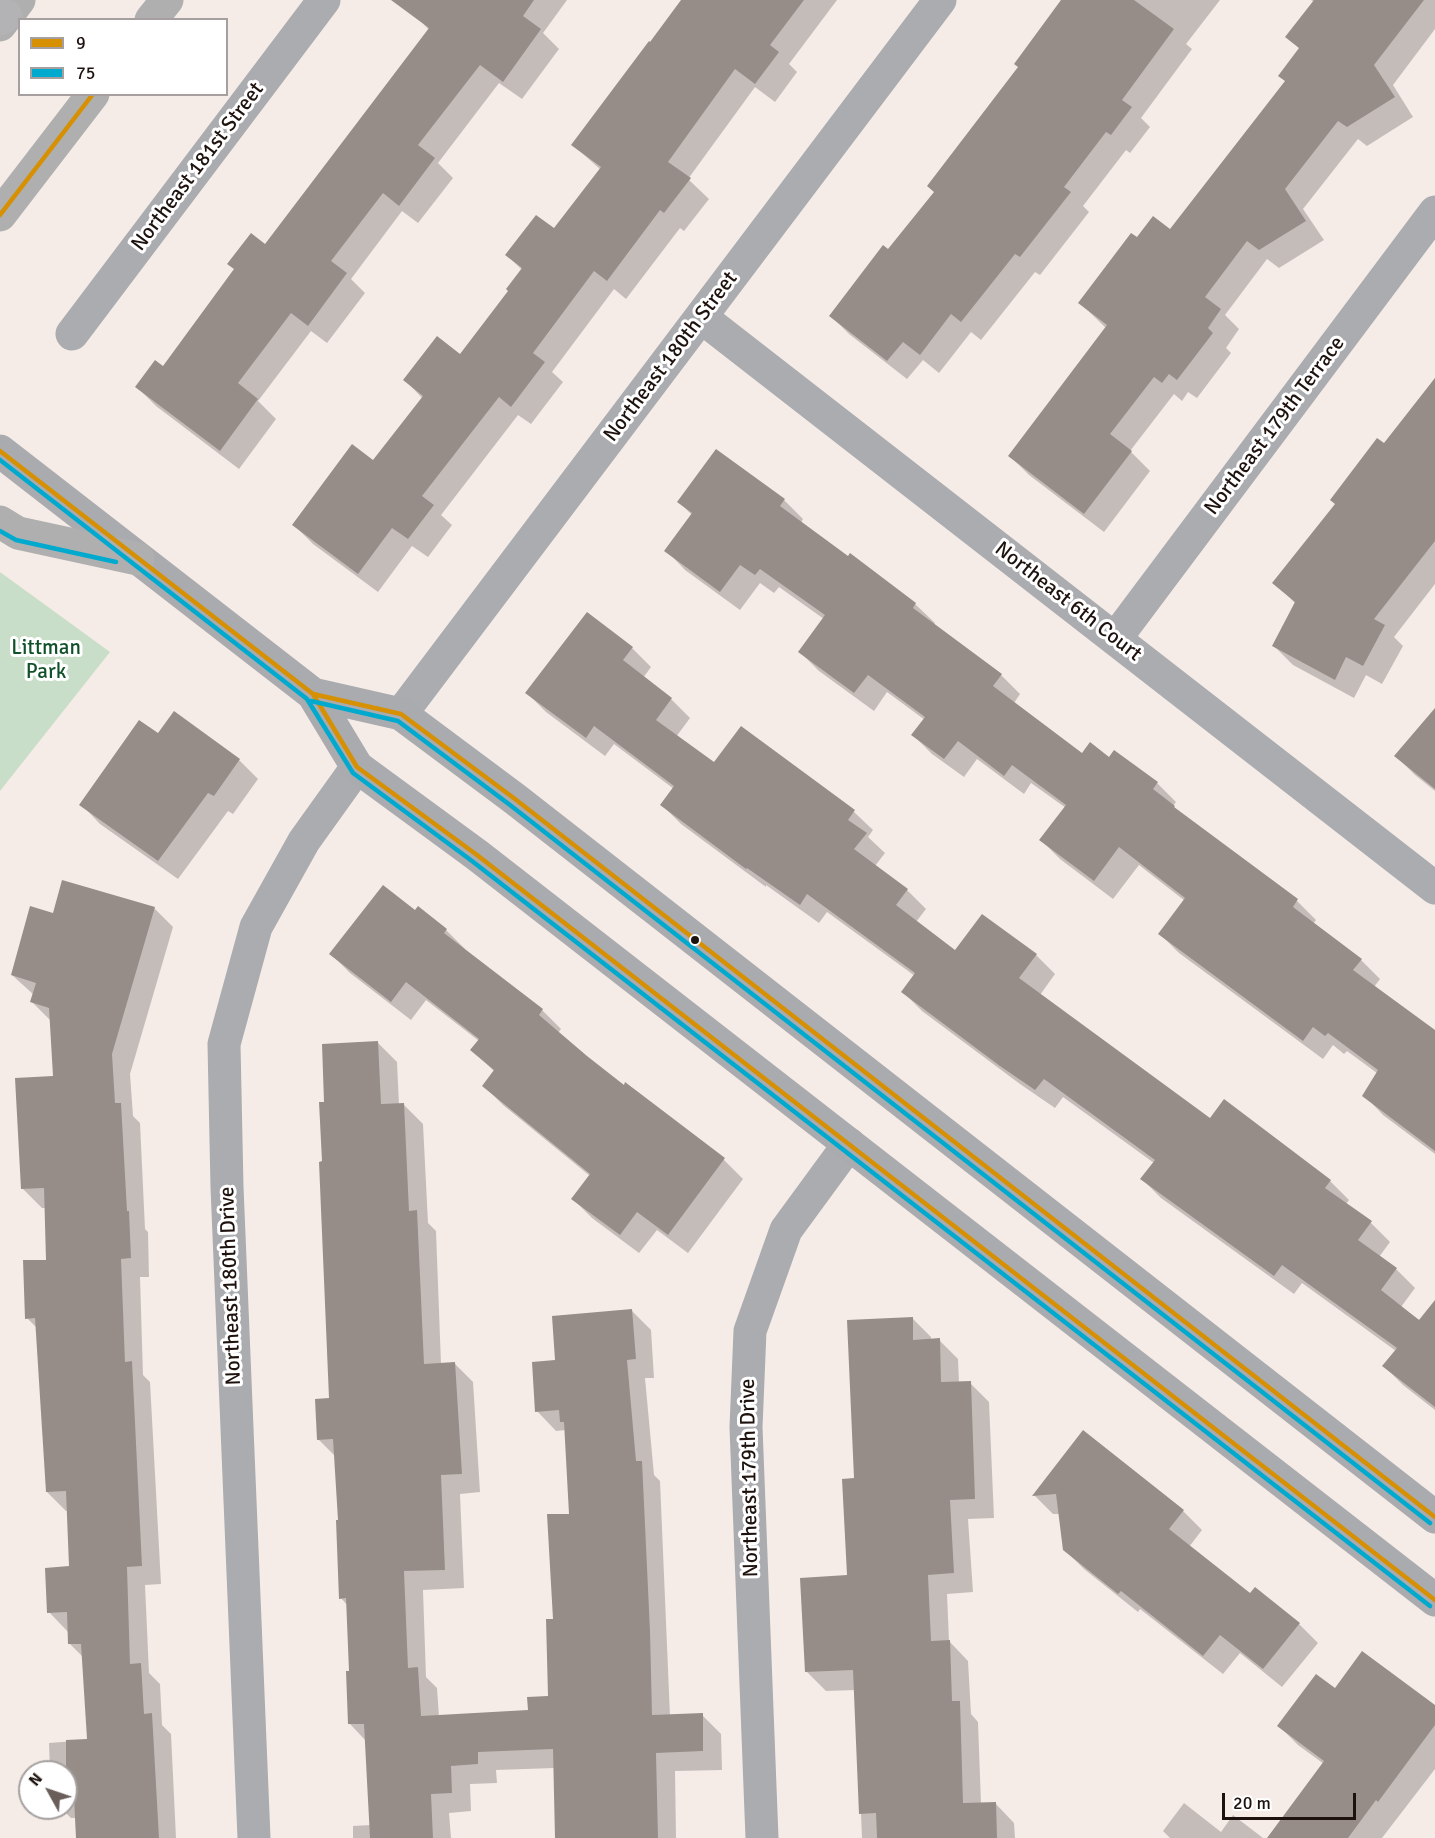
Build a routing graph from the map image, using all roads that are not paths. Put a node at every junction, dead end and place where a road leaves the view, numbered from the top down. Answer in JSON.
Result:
{"nodes":[{"id":1,"x":167,"y":0,"type":"edge"},
{"id":2,"x":324,"y":0,"type":"edge"},
{"id":3,"x":940,"y":0,"type":"edge"},
{"id":4,"x":154,"y":18,"type":"edge"},
{"id":5,"x":91,"y":96,"type":"edge"},
{"id":6,"x":1435,"y":212,"type":"edge"},
{"id":7,"x":0,"y":215,"type":"edge"},
{"id":8,"x":701,"y":317,"type":"junction"},
{"id":9,"x":72,"y":334,"type":"dead end"},
{"id":10,"x":0,"y":451,"type":"edge"},
{"id":11,"x":0,"y":522,"type":"edge"},
{"id":12,"x":138,"y":559,"type":"junction"},
{"id":13,"x":1115,"y":639,"type":"junction"},
{"id":14,"x":313,"y":694,"type":"junction"},
{"id":15,"x":401,"y":714,"type":"junction"},
{"id":16,"x":357,"y":767,"type":"junction"},
{"id":17,"x":1435,"y":888,"type":"edge"},
{"id":18,"x":849,"y":1144,"type":"junction"},
{"id":19,"x":1435,"y":1518,"type":"edge"},
{"id":20,"x":1435,"y":1600,"type":"edge"},
{"id":21,"x":254,"y":1838,"type":"edge"},
{"id":22,"x":762,"y":1838,"type":"edge"}],
"edges":[{"from":1,"to":4,"type":"main road"},
{"from":2,"to":9,"type":"street","name":"Northeast 181st Street"},
{"from":3,"to":8,"type":"street","name":"Northeast 180th Street"},
{"from":5,"to":7,"type":"main road"},
{"from":6,"to":13,"type":"street","name":"Northeast 179th Terrace"},
{"from":8,"to":13,"type":"street","name":"Northeast 6th Court"},
{"from":8,"to":15,"type":"street","name":"Northeast 180th Street"},
{"from":10,"to":12,"type":"main road"},
{"from":11,"to":12,"type":"main road"},
{"from":12,"to":14,"type":"main road"},
{"from":13,"to":17,"type":"street","name":"Northeast 6th Court"},
{"from":14,"to":15,"type":"main road"},
{"from":14,"to":16,"type":"main road"},
{"from":15,"to":19,"type":"main road"},
{"from":16,"to":18,"type":"main road"},
{"from":16,"to":21,"type":"street","name":"Northeast 180th Drive"},
{"from":18,"to":20,"type":"main road"},
{"from":18,"to":22,"type":"street","name":"Northeast 179th Drive"}]}
